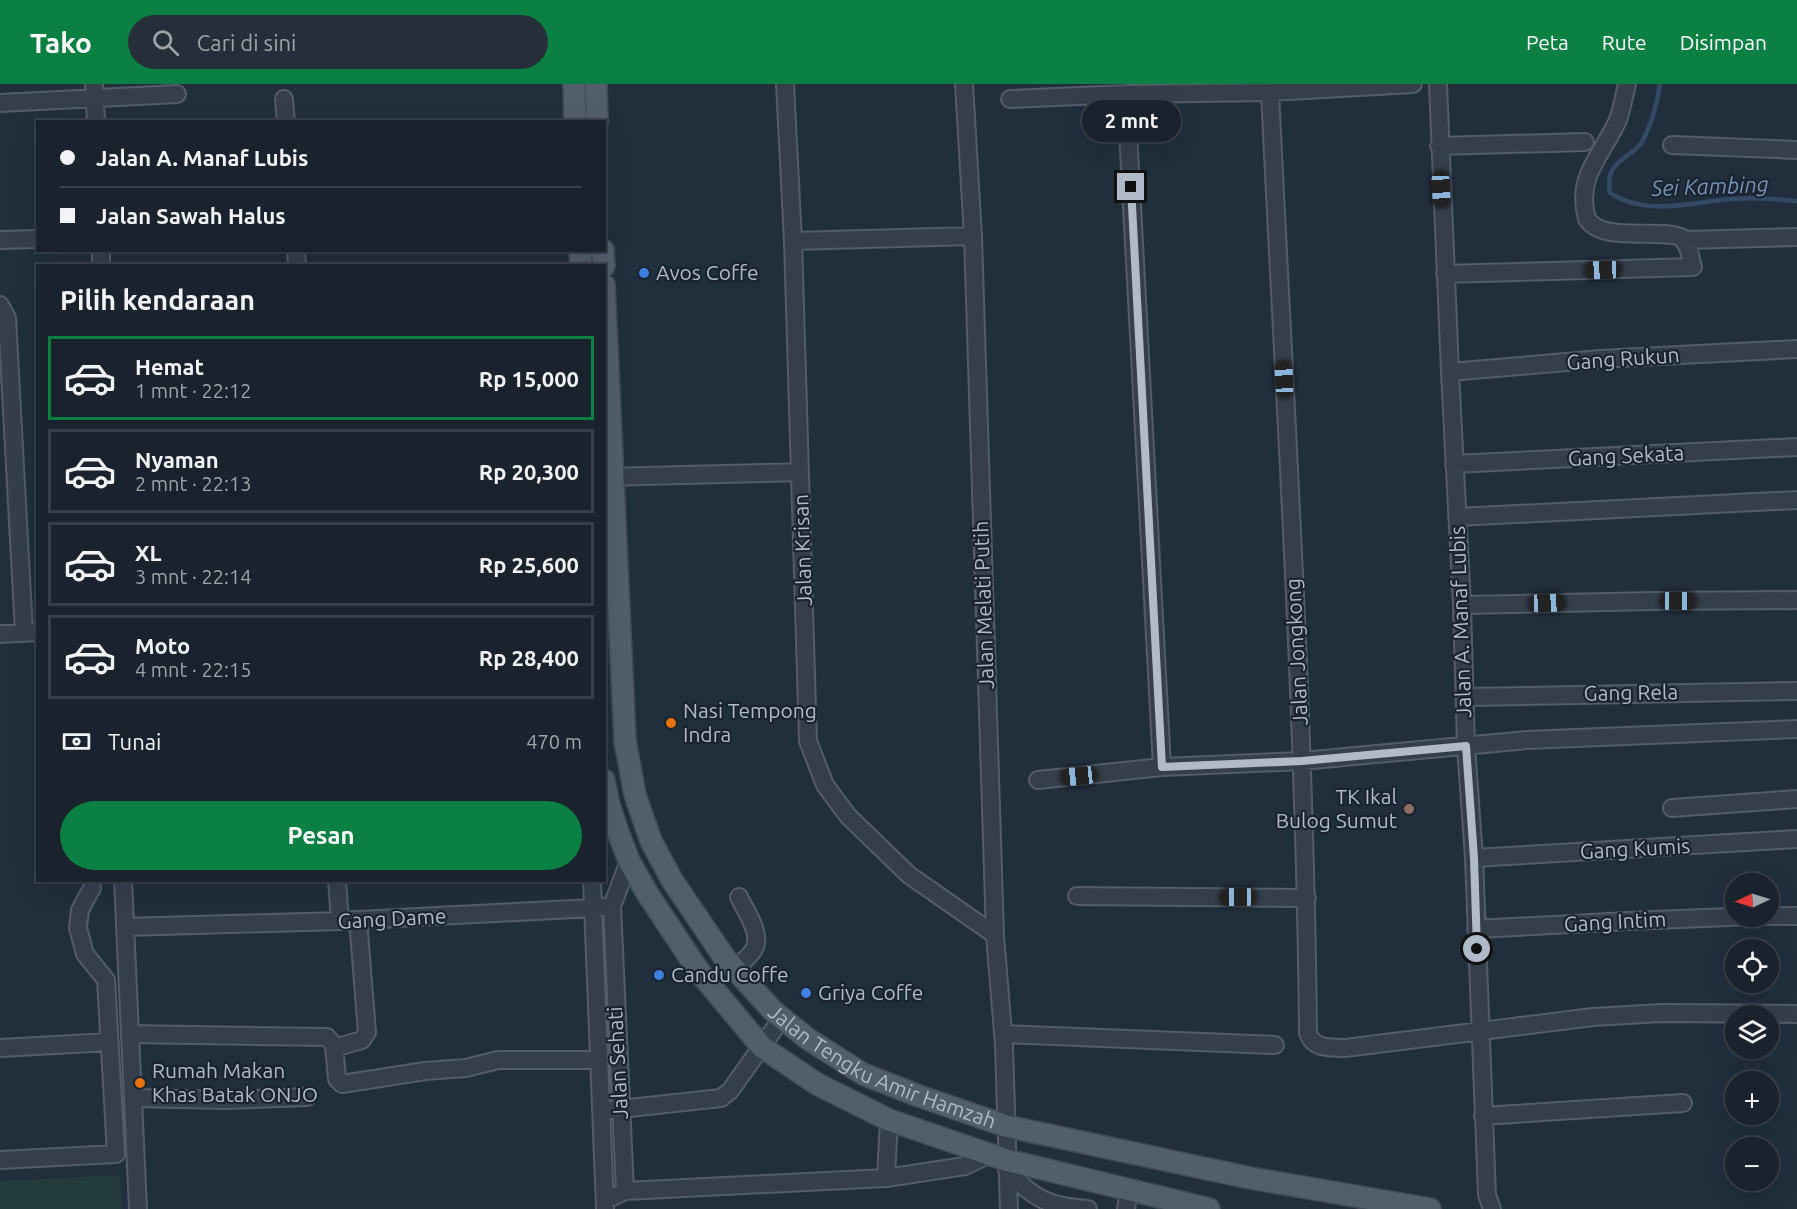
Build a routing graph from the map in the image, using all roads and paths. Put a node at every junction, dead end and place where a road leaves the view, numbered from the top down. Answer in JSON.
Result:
{"nodes":[{"id":1,"x":574,"y":84,"type":"edge"},
{"id":2,"x":596,"y":84,"type":"edge"},
{"id":3,"x":785,"y":84,"type":"edge"},
{"id":4,"x":964,"y":84,"type":"edge"},
{"id":5,"x":1413,"y":84,"type":"edge"},
{"id":6,"x":1438,"y":84,"type":"edge"},
{"id":7,"x":1627,"y":84,"type":"edge"},
{"id":8,"x":94,"y":92,"type":"edge"},
{"id":9,"x":1270,"y":92,"type":"junction"},
{"id":10,"x":177,"y":94,"type":"dead end"},
{"id":11,"x":1126,"y":94,"type":"junction"},
{"id":12,"x":284,"y":99,"type":"dead end"},
{"id":13,"x":1010,"y":99,"type":"dead end"},
{"id":14,"x":0,"y":103,"type":"edge"},
{"id":15,"x":96,"y":120,"type":"edge"},
{"id":16,"x":286,"y":120,"type":"edge"},
{"id":17,"x":575,"y":120,"type":"edge"},
{"id":18,"x":597,"y":120,"type":"edge"},
{"id":19,"x":1586,"y":142,"type":"dead end"},
{"id":20,"x":1672,"y":145,"type":"dead end"},
{"id":21,"x":1439,"y":147,"type":"junction"},
{"id":22,"x":1797,"y":150,"type":"edge"},
{"id":23,"x":973,"y":236,"type":"junction"},
{"id":24,"x":1797,"y":237,"type":"edge"},
{"id":25,"x":36,"y":238,"type":"edge"},
{"id":26,"x":0,"y":240,"type":"edge"},
{"id":27,"x":1684,"y":240,"type":"junction"},
{"id":28,"x":793,"y":241,"type":"junction"},
{"id":29,"x":1445,"y":274,"type":"junction"},
{"id":30,"x":0,"y":305,"type":"edge"},
{"id":31,"x":1797,"y":349,"type":"edge"},
{"id":32,"x":606,"y":362,"type":"edge"},
{"id":33,"x":1449,"y":372,"type":"junction"},
{"id":34,"x":1797,"y":447,"type":"edge"},
{"id":35,"x":1454,"y":464,"type":"junction"},
{"id":36,"x":800,"y":472,"type":"junction"},
{"id":37,"x":609,"y":477,"type":"edge"},
{"id":38,"x":1797,"y":500,"type":"edge"},
{"id":39,"x":1457,"y":517,"type":"junction"},
{"id":40,"x":1797,"y":600,"type":"edge"},
{"id":41,"x":1462,"y":605,"type":"junction"},
{"id":42,"x":31,"y":633,"type":"edge"},
{"id":43,"x":0,"y":634,"type":"edge"},
{"id":44,"x":1797,"y":691,"type":"edge"},
{"id":45,"x":1465,"y":697,"type":"junction"},
{"id":46,"x":1797,"y":729,"type":"edge"},
{"id":47,"x":1466,"y":746,"type":"junction"},
{"id":48,"x":1302,"y":761,"type":"junction"},
{"id":49,"x":1162,"y":767,"type":"junction"},
{"id":50,"x":1038,"y":780,"type":"dead end"},
{"id":51,"x":1797,"y":799,"type":"edge"},
{"id":52,"x":607,"y":805,"type":"edge"},
{"id":53,"x":1672,"y":808,"type":"dead end"},
{"id":54,"x":1797,"y":839,"type":"edge"},
{"id":55,"x":1474,"y":858,"type":"junction"},
{"id":56,"x":629,"y":861,"type":"junction"},
{"id":57,"x":123,"y":882,"type":"edge"},
{"id":58,"x":337,"y":882,"type":"edge"},
{"id":59,"x":592,"y":882,"type":"edge"},
{"id":60,"x":92,"y":888,"type":"dead end"},
{"id":61,"x":1077,"y":896,"type":"dead end"},
{"id":62,"x":739,"y":897,"type":"dead end"},
{"id":63,"x":1307,"y":898,"type":"junction"},
{"id":64,"x":612,"y":906,"type":"junction"},
{"id":65,"x":593,"y":908,"type":"junction"},
{"id":66,"x":1779,"y":916,"type":"edge"},
{"id":67,"x":1797,"y":916,"type":"edge"},
{"id":68,"x":1725,"y":917,"type":"edge"},
{"id":69,"x":358,"y":920,"type":"junction"},
{"id":70,"x":340,"y":921,"type":"junction"},
{"id":71,"x":125,"y":927,"type":"junction"},
{"id":72,"x":1476,"y":929,"type":"junction"},
{"id":73,"x":995,"y":935,"type":"junction"},
{"id":74,"x":735,"y":969,"type":"junction"},
{"id":75,"x":616,"y":1007,"type":"junction"},
{"id":76,"x":596,"y":1008,"type":"junction"},
{"id":77,"x":1797,"y":1014,"type":"edge"},
{"id":78,"x":782,"y":1018,"type":"junction"},
{"id":79,"x":1479,"y":1031,"type":"junction"},
{"id":80,"x":130,"y":1034,"type":"junction"},
{"id":81,"x":1003,"y":1034,"type":"junction"},
{"id":82,"x":109,"y":1042,"type":"junction"},
{"id":83,"x":1275,"y":1045,"type":"dead end"},
{"id":84,"x":762,"y":1047,"type":"junction"},
{"id":85,"x":0,"y":1048,"type":"edge"},
{"id":86,"x":334,"y":1048,"type":"junction"},
{"id":87,"x":598,"y":1060,"type":"junction"},
{"id":88,"x":307,"y":1097,"type":"dead end"},
{"id":89,"x":133,"y":1098,"type":"junction"},
{"id":90,"x":1683,"y":1104,"type":"dead end"},
{"id":91,"x":620,"y":1110,"type":"junction"},
{"id":92,"x":602,"y":1111,"type":"junction"},
{"id":93,"x":1483,"y":1116,"type":"junction"},
{"id":94,"x":889,"y":1120,"type":"junction"},
{"id":95,"x":1006,"y":1126,"type":"junction"},
{"id":96,"x":135,"y":1152,"type":"junction"},
{"id":97,"x":116,"y":1154,"type":"junction"},
{"id":98,"x":0,"y":1160,"type":"edge"},
{"id":99,"x":1001,"y":1161,"type":"junction"},
{"id":100,"x":886,"y":1178,"type":"junction"},
{"id":101,"x":625,"y":1191,"type":"junction"},
{"id":102,"x":1128,"y":1199,"type":"edge"},
{"id":103,"x":1487,"y":1204,"type":"edge"},
{"id":104,"x":605,"y":1205,"type":"edge"},
{"id":105,"x":138,"y":1209,"type":"edge"},
{"id":106,"x":1009,"y":1209,"type":"edge"},
{"id":107,"x":1088,"y":1209,"type":"edge"},
{"id":108,"x":1209,"y":1209,"type":"edge"},
{"id":109,"x":1430,"y":1209,"type":"edge"}],
"edges":[{"from":1,"to":17,"type":"main road"},
{"from":2,"to":18,"type":"main road"},
{"from":3,"to":28,"type":"street","name":"Jalan Krisan"},
{"from":4,"to":23,"type":"street","name":"Jalan Melati Putih"},
{"from":5,"to":9,"type":"street"},
{"from":6,"to":21,"type":"street","name":"Jalan A. Manaf Lubis"},
{"from":7,"to":27,"type":"street"},
{"from":8,"to":10,"type":"street"},
{"from":8,"to":14,"type":"street"},
{"from":8,"to":15,"type":"street"},
{"from":9,"to":11,"type":"street"},
{"from":9,"to":48,"type":"street","name":"Jalan Jongkong"},
{"from":11,"to":13,"type":"street"},
{"from":11,"to":49,"type":"street"},
{"from":12,"to":16,"type":"street"},
{"from":19,"to":21,"type":"street"},
{"from":20,"to":22,"type":"street"},
{"from":21,"to":29,"type":"street","name":"Jalan A. Manaf Lubis"},
{"from":23,"to":28,"type":"street"},
{"from":23,"to":73,"type":"street","name":"Jalan Melati Putih"},
{"from":24,"to":27,"type":"street"},
{"from":25,"to":26,"type":"street"},
{"from":27,"to":29,"type":"street"},
{"from":28,"to":36,"type":"street","name":"Jalan Krisan"},
{"from":29,"to":33,"type":"street","name":"Jalan A. Manaf Lubis"},
{"from":30,"to":42,"type":"street"},
{"from":31,"to":33,"type":"street","name":"Gang Rukun"},
{"from":32,"to":37,"type":"main road","name":"Jalan Tengku Amir Hamzah"},
{"from":33,"to":35,"type":"street","name":"Jalan A. Manaf Lubis"},
{"from":34,"to":35,"type":"street","name":"Gang Sekata"},
{"from":35,"to":39,"type":"street","name":"Jalan A. Manaf Lubis"},
{"from":36,"to":37,"type":"street"},
{"from":36,"to":73,"type":"street","name":"Jalan Krisan"},
{"from":37,"to":74,"type":"main road","name":"Jalan Tengku Amir Hamzah"},
{"from":38,"to":39,"type":"street"},
{"from":39,"to":41,"type":"street","name":"Jalan A. Manaf Lubis"},
{"from":40,"to":41,"type":"street"},
{"from":41,"to":45,"type":"street","name":"Jalan A. Manaf Lubis"},
{"from":42,"to":43,"type":"street"},
{"from":44,"to":45,"type":"street","name":"Gang Rela"},
{"from":45,"to":47,"type":"street","name":"Jalan A. Manaf Lubis"},
{"from":46,"to":47,"type":"street"},
{"from":47,"to":48,"type":"street"},
{"from":47,"to":55,"type":"street","name":"Jalan A. Manaf Lubis"},
{"from":48,"to":49,"type":"street"},
{"from":48,"to":63,"type":"street","name":"Jalan Jongkong"},
{"from":49,"to":50,"type":"street"},
{"from":51,"to":53,"type":"street"},
{"from":52,"to":56,"type":"main road","name":"Jalan Tengku Amir Hamzah"},
{"from":54,"to":55,"type":"street","name":"Gang Kumis"},
{"from":55,"to":72,"type":"street","name":"Jalan A. Manaf Lubis"},
{"from":56,"to":64,"type":"street"},
{"from":56,"to":84,"type":"main road","name":"Jalan Tengku Amir Hamzah"},
{"from":57,"to":71,"type":"street"},
{"from":58,"to":70,"type":"street"},
{"from":59,"to":65,"type":"street"},
{"from":60,"to":82,"type":"street"},
{"from":61,"to":63,"type":"street"},
{"from":62,"to":74,"type":"street"},
{"from":63,"to":79,"type":"street","name":"Jalan Jongkong"},
{"from":64,"to":65,"type":"street","name":"Gang Dame"},
{"from":64,"to":75,"type":"street","name":"Jalan Sehati"},
{"from":65,"to":69,"type":"street","name":"Gang Dame"},
{"from":65,"to":76,"type":"street"},
{"from":66,"to":67,"type":"street"},
{"from":68,"to":72,"type":"street","name":"Gang Intim"},
{"from":69,"to":70,"type":"street","name":"Gang Dame"},
{"from":69,"to":86,"type":"street"},
{"from":70,"to":71,"type":"street","name":"Gang Dame"},
{"from":71,"to":80,"type":"street"},
{"from":72,"to":79,"type":"street","name":"Jalan A. Manaf Lubis"},
{"from":73,"to":81,"type":"street","name":"Jalan Melati Putih"},
{"from":74,"to":78,"type":"main road","name":"Jalan Tengku Amir Hamzah"},
{"from":75,"to":76,"type":"street"},
{"from":75,"to":91,"type":"street","name":"Jalan Sehati"},
{"from":76,"to":87,"type":"street"},
{"from":77,"to":79,"type":"street"},
{"from":78,"to":84,"type":"street"},
{"from":78,"to":95,"type":"main road","name":"Jalan Tengku Amir Hamzah"},
{"from":79,"to":93,"type":"street","name":"Jalan A. Manaf Lubis"},
{"from":80,"to":86,"type":"street"},
{"from":80,"to":89,"type":"street"},
{"from":81,"to":83,"type":"street"},
{"from":81,"to":95,"type":"street","name":"Jalan Melati Putih"},
{"from":82,"to":85,"type":"street"},
{"from":82,"to":97,"type":"street"},
{"from":84,"to":91,"type":"street"},
{"from":84,"to":94,"type":"main road","name":"Jalan Tengku Amir Hamzah"},
{"from":86,"to":87,"type":"street"},
{"from":87,"to":92,"type":"street"},
{"from":88,"to":89,"type":"street"},
{"from":89,"to":96,"type":"street"},
{"from":90,"to":93,"type":"street"},
{"from":91,"to":92,"type":"street"},
{"from":91,"to":101,"type":"street","name":"Jalan Sehati"},
{"from":92,"to":104,"type":"street"},
{"from":93,"to":103,"type":"street","name":"Jalan A. Manaf Lubis"},
{"from":94,"to":99,"type":"main road","name":"Jalan Tengku Amir Hamzah"},
{"from":94,"to":100,"type":"street"},
{"from":95,"to":99,"type":"street","name":"Jalan Melati Putih"},
{"from":95,"to":109,"type":"main road","name":"Jalan Tengku Amir Hamzah"},
{"from":96,"to":97,"type":"street"},
{"from":96,"to":105,"type":"street"},
{"from":97,"to":98,"type":"street"},
{"from":99,"to":100,"type":"street"},
{"from":99,"to":102,"type":"main road","name":"Jalan Tengku Amir Hamzah"},
{"from":99,"to":106,"type":"street","name":"Jalan Melati Putih"},
{"from":99,"to":107,"type":"street"},
{"from":100,"to":101,"type":"street"},
{"from":101,"to":104,"type":"street"},
{"from":102,"to":108,"type":"main road","name":"Jalan Tengku Amir Hamzah"}]}
